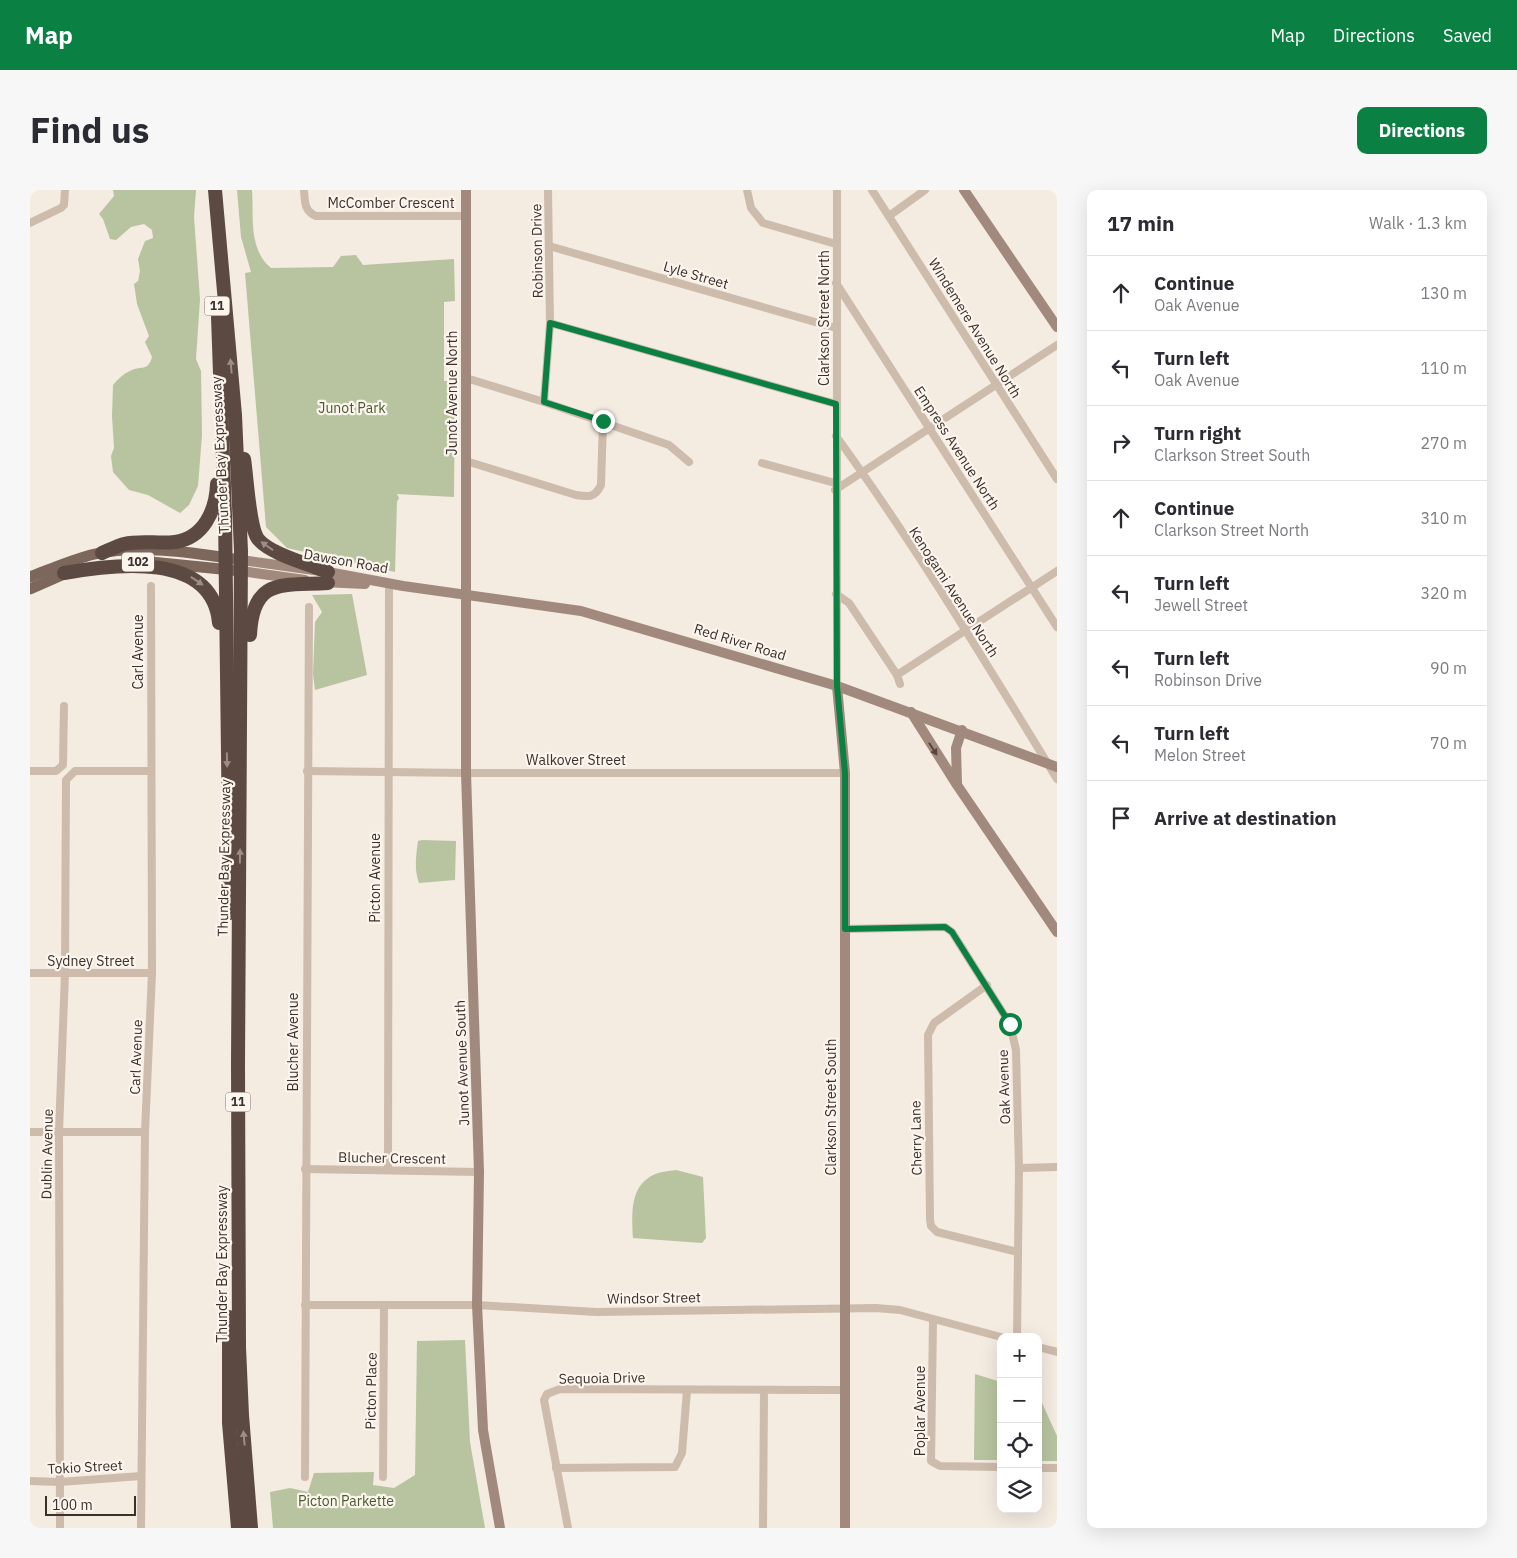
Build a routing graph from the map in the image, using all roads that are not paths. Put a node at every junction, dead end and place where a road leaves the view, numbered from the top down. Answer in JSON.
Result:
{"nodes":[{"id":1,"x":65,"y":190,"type":"edge"},
{"id":2,"x":208,"y":190,"type":"edge"},
{"id":3,"x":215,"y":190,"type":"edge"},
{"id":4,"x":304,"y":190,"type":"edge"},
{"id":5,"x":466,"y":190,"type":"edge"},
{"id":6,"x":548,"y":190,"type":"edge"},
{"id":7,"x":747,"y":190,"type":"edge"},
{"id":8,"x":837,"y":190,"type":"edge"},
{"id":9,"x":872,"y":190,"type":"edge"},
{"id":10,"x":926,"y":190,"type":"edge"},
{"id":11,"x":964,"y":190,"type":"edge"},
{"id":12,"x":466,"y":216,"type":"junction"},
{"id":13,"x":889,"y":216,"type":"junction"},
{"id":14,"x":30,"y":223,"type":"edge"},
{"id":15,"x":836,"y":244,"type":"junction"},
{"id":16,"x":549,"y":246,"type":"junction"},
{"id":17,"x":836,"y":283,"type":"junction"},
{"id":18,"x":550,"y":323,"type":"junction"},
{"id":19,"x":1057,"y":327,"type":"edge"},
{"id":20,"x":836,"y":328,"type":"junction"},
{"id":21,"x":1057,"y":345,"type":"edge"},
{"id":22,"x":466,"y":378,"type":"junction"},
{"id":23,"x":997,"y":385,"type":"junction"},
{"id":24,"x":544,"y":402,"type":"junction"},
{"id":25,"x":836,"y":404,"type":"junction"},
{"id":26,"x":235,"y":415,"type":"junction"},
{"id":27,"x":222,"y":421,"type":"junction"},
{"id":28,"x":603,"y":421,"type":"junction"},
{"id":29,"x":930,"y":428,"type":"junction"},
{"id":30,"x":836,"y":436,"type":"junction"},
{"id":31,"x":466,"y":462,"type":"junction"},
{"id":32,"x":689,"y":462,"type":"dead end"},
{"id":33,"x":762,"y":463,"type":"dead end"},
{"id":34,"x":862,"y":472,"type":"junction"},
{"id":35,"x":1057,"y":479,"type":"edge"},
{"id":36,"x":835,"y":487,"type":"junction"},
{"id":37,"x":102,"y":553,"type":"junction"},
{"id":38,"x":226,"y":564,"type":"junction"},
{"id":39,"x":241,"y":566,"type":"junction"},
{"id":40,"x":1057,"y":571,"type":"edge"},
{"id":41,"x":64,"y":573,"type":"junction"},
{"id":42,"x":30,"y":577,"type":"edge"},
{"id":43,"x":328,"y":577,"type":"junction"},
{"id":44,"x":151,"y":586,"type":"dead end"},
{"id":45,"x":390,"y":586,"type":"junction"},
{"id":46,"x":403,"y":586,"type":"junction"},
{"id":47,"x":30,"y":588,"type":"edge"},
{"id":48,"x":1032,"y":588,"type":"junction"},
{"id":49,"x":836,"y":594,"type":"junction"},
{"id":50,"x":468,"y":595,"type":"junction"},
{"id":51,"x":309,"y":607,"type":"dead end"},
{"id":52,"x":1057,"y":627,"type":"edge"},
{"id":53,"x":965,"y":630,"type":"junction"},
{"id":54,"x":897,"y":675,"type":"junction"},
{"id":55,"x":900,"y":684,"type":"dead end"},
{"id":56,"x":837,"y":686,"type":"junction"},
{"id":57,"x":64,"y":706,"type":"dead end"},
{"id":58,"x":227,"y":711,"type":"junction"},
{"id":59,"x":911,"y":712,"type":"junction"},
{"id":60,"x":242,"y":717,"type":"junction"},
{"id":61,"x":962,"y":730,"type":"junction"},
{"id":62,"x":1052,"y":765,"type":"edge"},
{"id":63,"x":307,"y":770,"type":"junction"},
{"id":64,"x":30,"y":771,"type":"edge"},
{"id":65,"x":387,"y":771,"type":"junction"},
{"id":66,"x":150,"y":772,"type":"junction"},
{"id":67,"x":466,"y":773,"type":"junction"},
{"id":68,"x":845,"y":773,"type":"junction"},
{"id":69,"x":1057,"y":779,"type":"edge"},
{"id":70,"x":957,"y":785,"type":"junction"},
{"id":71,"x":845,"y":929,"type":"junction"},
{"id":72,"x":1057,"y":932,"type":"edge"},
{"id":73,"x":30,"y":973,"type":"edge"},
{"id":74,"x":65,"y":973,"type":"junction"},
{"id":75,"x":152,"y":973,"type":"junction"},
{"id":76,"x":987,"y":985,"type":"junction"},
{"id":77,"x":30,"y":1132,"type":"edge"},
{"id":78,"x":59,"y":1132,"type":"junction"},
{"id":79,"x":145,"y":1132,"type":"junction"},
{"id":80,"x":1057,"y":1167,"type":"edge"},
{"id":81,"x":1019,"y":1168,"type":"junction"},
{"id":82,"x":305,"y":1169,"type":"junction"},
{"id":83,"x":388,"y":1170,"type":"junction"},
{"id":84,"x":479,"y":1172,"type":"junction"},
{"id":85,"x":1018,"y":1252,"type":"junction"},
{"id":86,"x":305,"y":1305,"type":"junction"},
{"id":87,"x":384,"y":1305,"type":"junction"},
{"id":88,"x":477,"y":1305,"type":"junction"},
{"id":89,"x":844,"y":1307,"type":"junction"},
{"id":90,"x":933,"y":1320,"type":"junction"},
{"id":91,"x":1017,"y":1333,"type":"edge"},
{"id":92,"x":997,"y":1336,"type":"edge"},
{"id":93,"x":1042,"y":1348,"type":"edge"},
{"id":94,"x":1057,"y":1352,"type":"edge"},
{"id":95,"x":687,"y":1390,"type":"junction"},
{"id":96,"x":764,"y":1390,"type":"junction"},
{"id":97,"x":844,"y":1390,"type":"junction"},
{"id":98,"x":997,"y":1467,"type":"edge"},
{"id":99,"x":556,"y":1468,"type":"junction"},
{"id":100,"x":1042,"y":1468,"type":"edge"},
{"id":101,"x":1057,"y":1468,"type":"edge"},
{"id":102,"x":141,"y":1476,"type":"junction"},
{"id":103,"x":305,"y":1477,"type":"dead end"},
{"id":104,"x":383,"y":1477,"type":"dead end"},
{"id":105,"x":232,"y":1478,"type":"junction"},
{"id":106,"x":30,"y":1481,"type":"edge"},
{"id":107,"x":60,"y":1482,"type":"junction"},
{"id":108,"x":247,"y":1487,"type":"junction"},
{"id":109,"x":60,"y":1528,"type":"edge"},
{"id":110,"x":141,"y":1528,"type":"edge"},
{"id":111,"x":233,"y":1528,"type":"edge"},
{"id":112,"x":238,"y":1528,"type":"edge"},
{"id":113,"x":251,"y":1528,"type":"edge"},
{"id":114,"x":257,"y":1528,"type":"edge"},
{"id":115,"x":500,"y":1528,"type":"edge"},
{"id":116,"x":568,"y":1528,"type":"edge"},
{"id":117,"x":764,"y":1528,"type":"edge"},
{"id":118,"x":845,"y":1528,"type":"edge"}],
"edges":[{"from":1,"to":14,"type":"street"},
{"from":2,"to":27,"type":"highway","name":"Thunder Bay Expressway","number":"11"},
{"from":26,"to":3,"type":"highway","name":"Thunder Bay Expressway","number":"11","one_way":true},
{"from":4,"to":12,"type":"street","name":"McComber Crescent"},
{"from":5,"to":12,"type":"main road","name":"Junot Avenue North"},
{"from":6,"to":16,"type":"street","name":"Robinson Drive"},
{"from":7,"to":15,"type":"street"},
{"from":8,"to":15,"type":"street","name":"Clarkson Street North"},
{"from":9,"to":13,"type":"street","name":"Windemere Avenue North"},
{"from":10,"to":13,"type":"street"},
{"from":11,"to":19,"type":"main road"},
{"from":12,"to":22,"type":"main road","name":"Junot Avenue North"},
{"from":13,"to":23,"type":"street","name":"Windemere Avenue North"},
{"from":15,"to":17,"type":"street","name":"Clarkson Street North"},
{"from":16,"to":18,"type":"street","name":"Robinson Drive"},
{"from":16,"to":20,"type":"street","name":"Lyle Street"},
{"from":17,"to":20,"type":"street","name":"Clarkson Street North"},
{"from":17,"to":29,"type":"street","name":"Empress Avenue North"},
{"from":18,"to":24,"type":"street","name":"Robinson Drive"},
{"from":18,"to":25,"type":"street"},
{"from":20,"to":25,"type":"street","name":"Clarkson Street North"},
{"from":21,"to":23,"type":"street"},
{"from":22,"to":24,"type":"street"},
{"from":22,"to":31,"type":"main road","name":"Junot Avenue North"},
{"from":23,"to":29,"type":"street"},
{"from":23,"to":35,"type":"street","name":"Windemere Avenue North"},
{"from":24,"to":28,"type":"street"},
{"from":25,"to":30,"type":"street","name":"Clarkson Street North"},
{"from":26,"to":39,"type":"highway","name":"Thunder Bay Expressway","number":"11"},
{"from":43,"to":26,"type":"highway","one_way":true},
{"from":27,"to":37,"type":"highway"},
{"from":27,"to":38,"type":"highway","name":"Thunder Bay Expressway","number":"11"},
{"from":28,"to":31,"type":"street"},
{"from":28,"to":32,"type":"street"},
{"from":29,"to":34,"type":"street"},
{"from":29,"to":48,"type":"street","name":"Empress Avenue North"},
{"from":30,"to":34,"type":"street","name":"Kenogami Avenue North"},
{"from":30,"to":36,"type":"street","name":"Clarkson Street North"},
{"from":31,"to":50,"type":"main road","name":"Junot Avenue North"},
{"from":33,"to":36,"type":"street"},
{"from":34,"to":36,"type":"street"},
{"from":34,"to":53,"type":"street","name":"Kenogami Avenue North"},
{"from":36,"to":49,"type":"street","name":"Clarkson Street North"},
{"from":37,"to":38,"type":"main road","name":"Dawson Road","number":"102"},
{"from":37,"to":42,"type":"main road","name":"Dawson Road","number":"102"},
{"from":38,"to":39,"type":"main road","name":"Dawson Road","number":"102"},
{"from":38,"to":41,"type":"main road","name":"Dawson Road","number":"102"},
{"from":38,"to":58,"type":"highway","name":"Thunder Bay Expressway","number":"11"},
{"from":39,"to":43,"type":"main road","name":"Dawson Road"},
{"from":39,"to":60,"type":"highway","name":"Thunder Bay Expressway","number":"11"},
{"from":40,"to":48,"type":"street"},
{"from":41,"to":47,"type":"main road","name":"Dawson Road","number":"102"},
{"from":41,"to":58,"type":"highway","one_way":true},
{"from":43,"to":45,"type":"main road","name":"Dawson Road"},
{"from":43,"to":46,"type":"main road","name":"Dawson Road"},
{"from":43,"to":60,"type":"highway"},
{"from":44,"to":66,"type":"street","name":"Carl Avenue"},
{"from":45,"to":46,"type":"main road","name":"Dawson Road"},
{"from":45,"to":65,"type":"street","name":"Picton Avenue"},
{"from":46,"to":50,"type":"main road","name":"Red River Road"},
{"from":48,"to":52,"type":"street","name":"Empress Avenue North"},
{"from":48,"to":53,"type":"street"},
{"from":49,"to":54,"type":"street"},
{"from":49,"to":56,"type":"street","name":"Clarkson Street North"},
{"from":50,"to":56,"type":"main road","name":"Red River Road"},
{"from":50,"to":67,"type":"main road","name":"Junot Avenue South"},
{"from":51,"to":63,"type":"street","name":"Blucher Avenue"},
{"from":53,"to":54,"type":"street"},
{"from":53,"to":62,"type":"street","name":"Kenogami Avenue North"},
{"from":54,"to":55,"type":"street"},
{"from":56,"to":59,"type":"main road","name":"Red River Road"},
{"from":56,"to":68,"type":"main road","name":"Clarkson Street South"},
{"from":57,"to":64,"type":"street"},
{"from":58,"to":105,"type":"highway","name":"Thunder Bay Expressway","number":"11","one_way":true},
{"from":59,"to":61,"type":"main road","name":"Red River Road"},
{"from":59,"to":70,"type":"main road","one_way":true},
{"from":108,"to":60,"type":"highway","name":"Thunder Bay Expressway","number":"11","one_way":true},
{"from":61,"to":62,"type":"main road","name":"Red River Road"},
{"from":61,"to":70,"type":"main road"},
{"from":62,"to":69,"type":"street","name":"Kenogami Avenue North"},
{"from":63,"to":65,"type":"street","name":"Walkover Street"},
{"from":63,"to":82,"type":"street","name":"Blucher Avenue"},
{"from":65,"to":67,"type":"street","name":"Walkover Street"},
{"from":65,"to":83,"type":"street","name":"Picton Avenue"},
{"from":66,"to":74,"type":"street","name":"Dublin Avenue"},
{"from":66,"to":75,"type":"street","name":"Carl Avenue"},
{"from":67,"to":68,"type":"street","name":"Walkover Street"},
{"from":67,"to":84,"type":"main road","name":"Junot Avenue South"},
{"from":68,"to":71,"type":"main road","name":"Clarkson Street South"},
{"from":70,"to":72,"type":"main road"},
{"from":71,"to":76,"type":"street","name":"Oak Avenue"},
{"from":71,"to":89,"type":"main road","name":"Clarkson Street South"},
{"from":73,"to":74,"type":"street","name":"Sydney Street"},
{"from":74,"to":75,"type":"street","name":"Sydney Street"},
{"from":74,"to":78,"type":"street","name":"Dublin Avenue"},
{"from":75,"to":79,"type":"street","name":"Carl Avenue"},
{"from":76,"to":81,"type":"street","name":"Oak Avenue"},
{"from":76,"to":85,"type":"street","name":"Cherry Lane"},
{"from":77,"to":78,"type":"street"},
{"from":78,"to":79,"type":"street"},
{"from":78,"to":107,"type":"street","name":"Dublin Avenue"},
{"from":79,"to":102,"type":"street","name":"Carl Avenue"},
{"from":80,"to":81,"type":"street"},
{"from":81,"to":85,"type":"street","name":"Oak Avenue"},
{"from":82,"to":83,"type":"street","name":"Blucher Crescent"},
{"from":82,"to":86,"type":"street","name":"Blucher Avenue"},
{"from":83,"to":84,"type":"street","name":"Blucher Crescent"},
{"from":84,"to":88,"type":"main road","name":"Junot Avenue South"},
{"from":85,"to":91,"type":"street","name":"Oak Avenue"},
{"from":86,"to":87,"type":"street","name":"Windsor Street"},
{"from":86,"to":103,"type":"street","name":"Blucher Avenue"},
{"from":87,"to":88,"type":"street","name":"Windsor Street"},
{"from":87,"to":104,"type":"street","name":"Picton Place"},
{"from":88,"to":89,"type":"street","name":"Windsor Street"},
{"from":88,"to":115,"type":"main road","name":"Junot Avenue South"},
{"from":89,"to":90,"type":"street","name":"Windsor Street"},
{"from":89,"to":97,"type":"main road","name":"Clarkson Street South"},
{"from":90,"to":92,"type":"street","name":"Windsor Street"},
{"from":90,"to":98,"type":"street","name":"Poplar Avenue"},
{"from":93,"to":94,"type":"street"},
{"from":95,"to":96,"type":"street","name":"Sequoia Drive"},
{"from":95,"to":99,"type":"street"},
{"from":95,"to":99,"type":"street","name":"Sequoia Drive"},
{"from":96,"to":97,"type":"street","name":"Sequoia Drive"},
{"from":96,"to":117,"type":"street"},
{"from":97,"to":118,"type":"main road","name":"Clarkson Street South"},
{"from":99,"to":116,"type":"street","name":"Sequoia Drive"},
{"from":100,"to":101,"type":"street"},
{"from":102,"to":107,"type":"street","name":"Tokio Street"},
{"from":102,"to":110,"type":"street","name":"Carl Avenue"},
{"from":105,"to":111,"type":"highway"},
{"from":105,"to":112,"type":"highway","name":"Thunder Bay Expressway","number":"11"},
{"from":106,"to":107,"type":"street","name":"Tokio Street"},
{"from":107,"to":109,"type":"street","name":"Dublin Avenue"},
{"from":108,"to":113,"type":"highway","name":"Thunder Bay Expressway","number":"11"},
{"from":108,"to":114,"type":"highway"}]}
